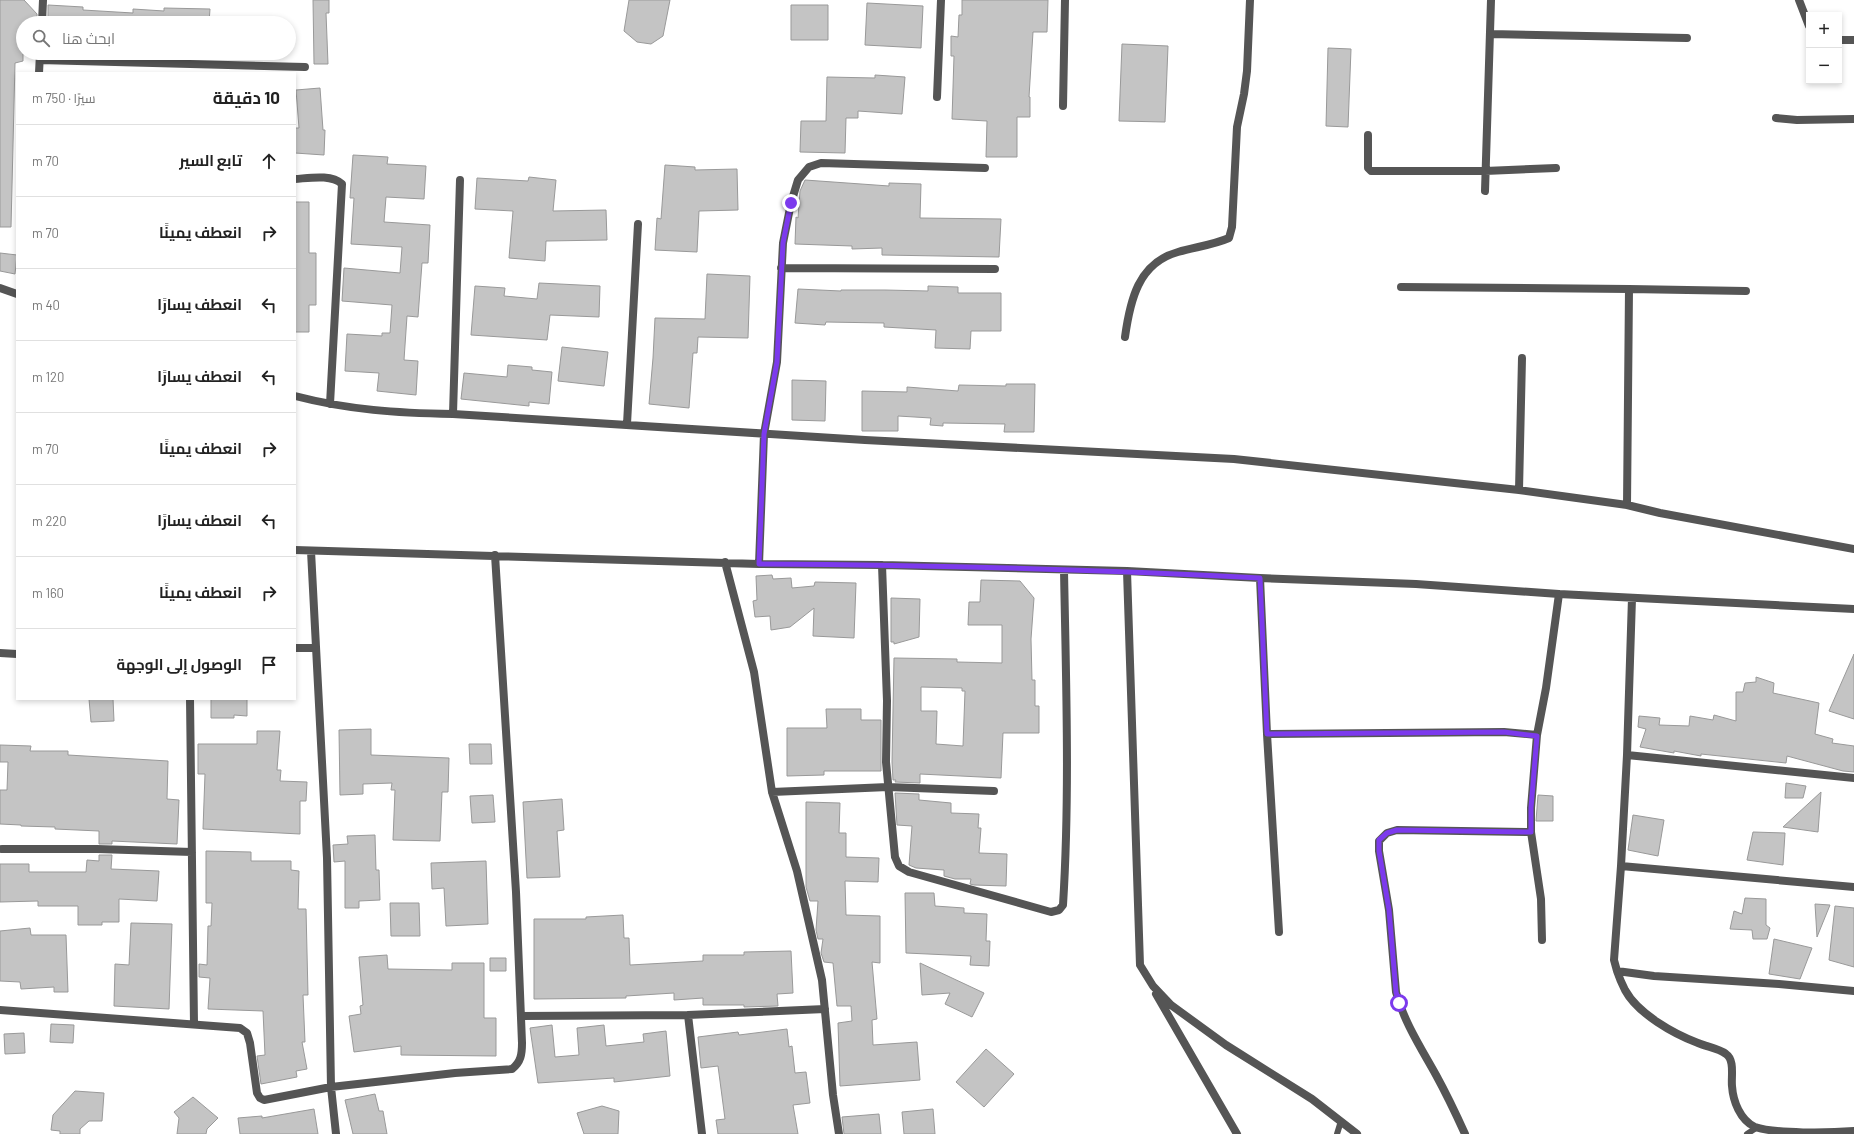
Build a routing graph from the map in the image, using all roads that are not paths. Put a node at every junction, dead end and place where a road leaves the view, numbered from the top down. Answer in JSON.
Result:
{"nodes":[{"id":1,"x":43,"y":0,"type":"edge"},
{"id":2,"x":941,"y":0,"type":"edge"},
{"id":3,"x":1065,"y":0,"type":"edge"},
{"id":4,"x":1250,"y":0,"type":"edge"},
{"id":5,"x":1491,"y":0,"type":"edge"},
{"id":6,"x":1799,"y":0,"type":"edge"},
{"id":7,"x":42,"y":16,"type":"edge"},
{"id":8,"x":1806,"y":18,"type":"edge"},
{"id":9,"x":1490,"y":34,"type":"junction"},
{"id":10,"x":1687,"y":38,"type":"dead end"},
{"id":11,"x":1842,"y":40,"type":"edge"},
{"id":12,"x":1854,"y":40,"type":"edge"},
{"id":13,"x":40,"y":60,"type":"edge"},
{"id":14,"x":120,"y":60,"type":"edge"},
{"id":15,"x":305,"y":67,"type":"dead end"},
{"id":16,"x":40,"y":72,"type":"edge"},
{"id":17,"x":936,"y":97,"type":"dead end"},
{"id":18,"x":1063,"y":106,"type":"dead end"},
{"id":19,"x":1776,"y":118,"type":"dead end"},
{"id":20,"x":1854,"y":119,"type":"edge"},
{"id":21,"x":1368,"y":135,"type":"dead end"},
{"id":22,"x":985,"y":168,"type":"dead end"},
{"id":23,"x":1556,"y":168,"type":"dead end"},
{"id":24,"x":1485,"y":171,"type":"junction"},
{"id":25,"x":296,"y":179,"type":"edge"},
{"id":26,"x":460,"y":180,"type":"dead end"},
{"id":27,"x":1485,"y":191,"type":"dead end"},
{"id":28,"x":638,"y":224,"type":"dead end"},
{"id":29,"x":781,"y":268,"type":"junction"},
{"id":30,"x":995,"y":269,"type":"dead end"},
{"id":31,"x":1401,"y":287,"type":"dead end"},
{"id":32,"x":0,"y":288,"type":"edge"},
{"id":33,"x":1629,"y":289,"type":"junction"},
{"id":34,"x":1746,"y":291,"type":"dead end"},
{"id":35,"x":16,"y":294,"type":"edge"},
{"id":36,"x":1125,"y":337,"type":"dead end"},
{"id":37,"x":1522,"y":358,"type":"dead end"},
{"id":38,"x":296,"y":396,"type":"edge"},
{"id":39,"x":330,"y":404,"type":"junction"},
{"id":40,"x":453,"y":414,"type":"junction"},
{"id":41,"x":627,"y":424,"type":"junction"},
{"id":42,"x":764,"y":434,"type":"junction"},
{"id":43,"x":1519,"y":490,"type":"junction"},
{"id":44,"x":1626,"y":505,"type":"junction"},
{"id":45,"x":1854,"y":549,"type":"edge"},
{"id":46,"x":296,"y":550,"type":"edge"},
{"id":47,"x":311,"y":551,"type":"junction"},
{"id":48,"x":495,"y":555,"type":"junction"},
{"id":49,"x":725,"y":562,"type":"junction"},
{"id":50,"x":759,"y":564,"type":"junction"},
{"id":51,"x":882,"y":565,"type":"junction"},
{"id":52,"x":1064,"y":570,"type":"junction"},
{"id":53,"x":1127,"y":571,"type":"junction"},
{"id":54,"x":1260,"y":578,"type":"junction"},
{"id":55,"x":1559,"y":594,"type":"junction"},
{"id":56,"x":1632,"y":598,"type":"junction"},
{"id":57,"x":1854,"y":609,"type":"edge"},
{"id":58,"x":296,"y":648,"type":"edge"},
{"id":59,"x":316,"y":648,"type":"junction"},
{"id":60,"x":0,"y":653,"type":"edge"},
{"id":61,"x":16,"y":654,"type":"edge"},
{"id":62,"x":190,"y":700,"type":"edge"},
{"id":63,"x":1267,"y":734,"type":"junction"},
{"id":64,"x":1537,"y":736,"type":"junction"},
{"id":65,"x":1627,"y":755,"type":"junction"},
{"id":66,"x":1854,"y":778,"type":"edge"},
{"id":67,"x":888,"y":787,"type":"junction"},
{"id":68,"x":994,"y":791,"type":"dead end"},
{"id":69,"x":772,"y":792,"type":"junction"},
{"id":70,"x":1531,"y":832,"type":"junction"},
{"id":71,"x":2,"y":850,"type":"dead end"},
{"id":72,"x":192,"y":852,"type":"junction"},
{"id":73,"x":1621,"y":866,"type":"junction"},
{"id":74,"x":1854,"y":887,"type":"edge"},
{"id":75,"x":1278,"y":932,"type":"dead end"},
{"id":76,"x":1542,"y":940,"type":"dead end"},
{"id":77,"x":1140,"y":965,"type":"junction"},
{"id":78,"x":1617,"y":971,"type":"junction"},
{"id":79,"x":1854,"y":991,"type":"edge"},
{"id":80,"x":0,"y":1010,"type":"edge"},
{"id":81,"x":825,"y":1010,"type":"junction"},
{"id":82,"x":688,"y":1015,"type":"junction"},
{"id":83,"x":521,"y":1016,"type":"junction"},
{"id":84,"x":194,"y":1024,"type":"junction"},
{"id":85,"x":331,"y":1087,"type":"junction"},
{"id":86,"x":1340,"y":1121,"type":"junction"},
{"id":87,"x":1756,"y":1128,"type":"junction"},
{"id":88,"x":1854,"y":1131,"type":"edge"},
{"id":89,"x":336,"y":1134,"type":"edge"},
{"id":90,"x":702,"y":1134,"type":"edge"},
{"id":91,"x":839,"y":1134,"type":"edge"},
{"id":92,"x":1237,"y":1134,"type":"edge"},
{"id":93,"x":1337,"y":1134,"type":"edge"},
{"id":94,"x":1357,"y":1134,"type":"edge"},
{"id":95,"x":1465,"y":1134,"type":"edge"},
{"id":96,"x":1747,"y":1134,"type":"edge"}],
"edges":[{"from":1,"to":7,"type":"street"},
{"from":2,"to":17,"type":"street"},
{"from":3,"to":18,"type":"street"},
{"from":4,"to":36,"type":"street"},
{"from":5,"to":9,"type":"street"},
{"from":6,"to":8,"type":"street"},
{"from":9,"to":10,"type":"street"},
{"from":9,"to":24,"type":"street"},
{"from":11,"to":12,"type":"street"},
{"from":13,"to":16,"type":"street"},
{"from":14,"to":15,"type":"street"},
{"from":19,"to":20,"type":"street"},
{"from":21,"to":24,"type":"street"},
{"from":22,"to":29,"type":"street"},
{"from":23,"to":24,"type":"street"},
{"from":24,"to":27,"type":"street"},
{"from":25,"to":39,"type":"street"},
{"from":26,"to":40,"type":"street"},
{"from":28,"to":41,"type":"street"},
{"from":29,"to":30,"type":"street"},
{"from":29,"to":42,"type":"street"},
{"from":31,"to":33,"type":"street"},
{"from":32,"to":35,"type":"street"},
{"from":33,"to":34,"type":"street"},
{"from":33,"to":44,"type":"street"},
{"from":37,"to":43,"type":"street"},
{"from":38,"to":39,"type":"street"},
{"from":39,"to":40,"type":"street"},
{"from":40,"to":41,"type":"street"},
{"from":41,"to":42,"type":"street"},
{"from":42,"to":43,"type":"street"},
{"from":42,"to":50,"type":"street"},
{"from":43,"to":44,"type":"street"},
{"from":44,"to":45,"type":"street"},
{"from":46,"to":47,"type":"street"},
{"from":47,"to":48,"type":"street"},
{"from":47,"to":59,"type":"street"},
{"from":48,"to":49,"type":"street"},
{"from":48,"to":83,"type":"street"},
{"from":49,"to":50,"type":"street"},
{"from":49,"to":69,"type":"street"},
{"from":50,"to":51,"type":"street"},
{"from":51,"to":52,"type":"street"},
{"from":51,"to":67,"type":"street"},
{"from":52,"to":53,"type":"street"},
{"from":52,"to":67,"type":"street"},
{"from":53,"to":54,"type":"street"},
{"from":53,"to":77,"type":"street"},
{"from":54,"to":55,"type":"street"},
{"from":54,"to":63,"type":"street"},
{"from":55,"to":56,"type":"street"},
{"from":55,"to":64,"type":"street"},
{"from":56,"to":57,"type":"street"},
{"from":56,"to":65,"type":"street"},
{"from":58,"to":59,"type":"street"},
{"from":59,"to":85,"type":"street"},
{"from":60,"to":61,"type":"street"},
{"from":62,"to":72,"type":"street"},
{"from":63,"to":64,"type":"street"},
{"from":63,"to":75,"type":"street"},
{"from":64,"to":70,"type":"street"},
{"from":65,"to":66,"type":"street"},
{"from":65,"to":73,"type":"street"},
{"from":67,"to":68,"type":"street"},
{"from":67,"to":69,"type":"street"},
{"from":69,"to":81,"type":"street"},
{"from":70,"to":76,"type":"street"},
{"from":70,"to":95,"type":"street"},
{"from":71,"to":72,"type":"street"},
{"from":72,"to":84,"type":"street"},
{"from":73,"to":74,"type":"street"},
{"from":73,"to":78,"type":"street"},
{"from":77,"to":86,"type":"street"},
{"from":77,"to":92,"type":"street"},
{"from":78,"to":79,"type":"street"},
{"from":78,"to":87,"type":"street"},
{"from":80,"to":84,"type":"street"},
{"from":81,"to":82,"type":"street"},
{"from":81,"to":91,"type":"street"},
{"from":82,"to":83,"type":"street"},
{"from":82,"to":90,"type":"street"},
{"from":83,"to":85,"type":"street"},
{"from":84,"to":85,"type":"street"},
{"from":85,"to":89,"type":"street"},
{"from":86,"to":93,"type":"lane"},
{"from":86,"to":94,"type":"street"},
{"from":87,"to":88,"type":"street"},
{"from":87,"to":96,"type":"lane"}]}
